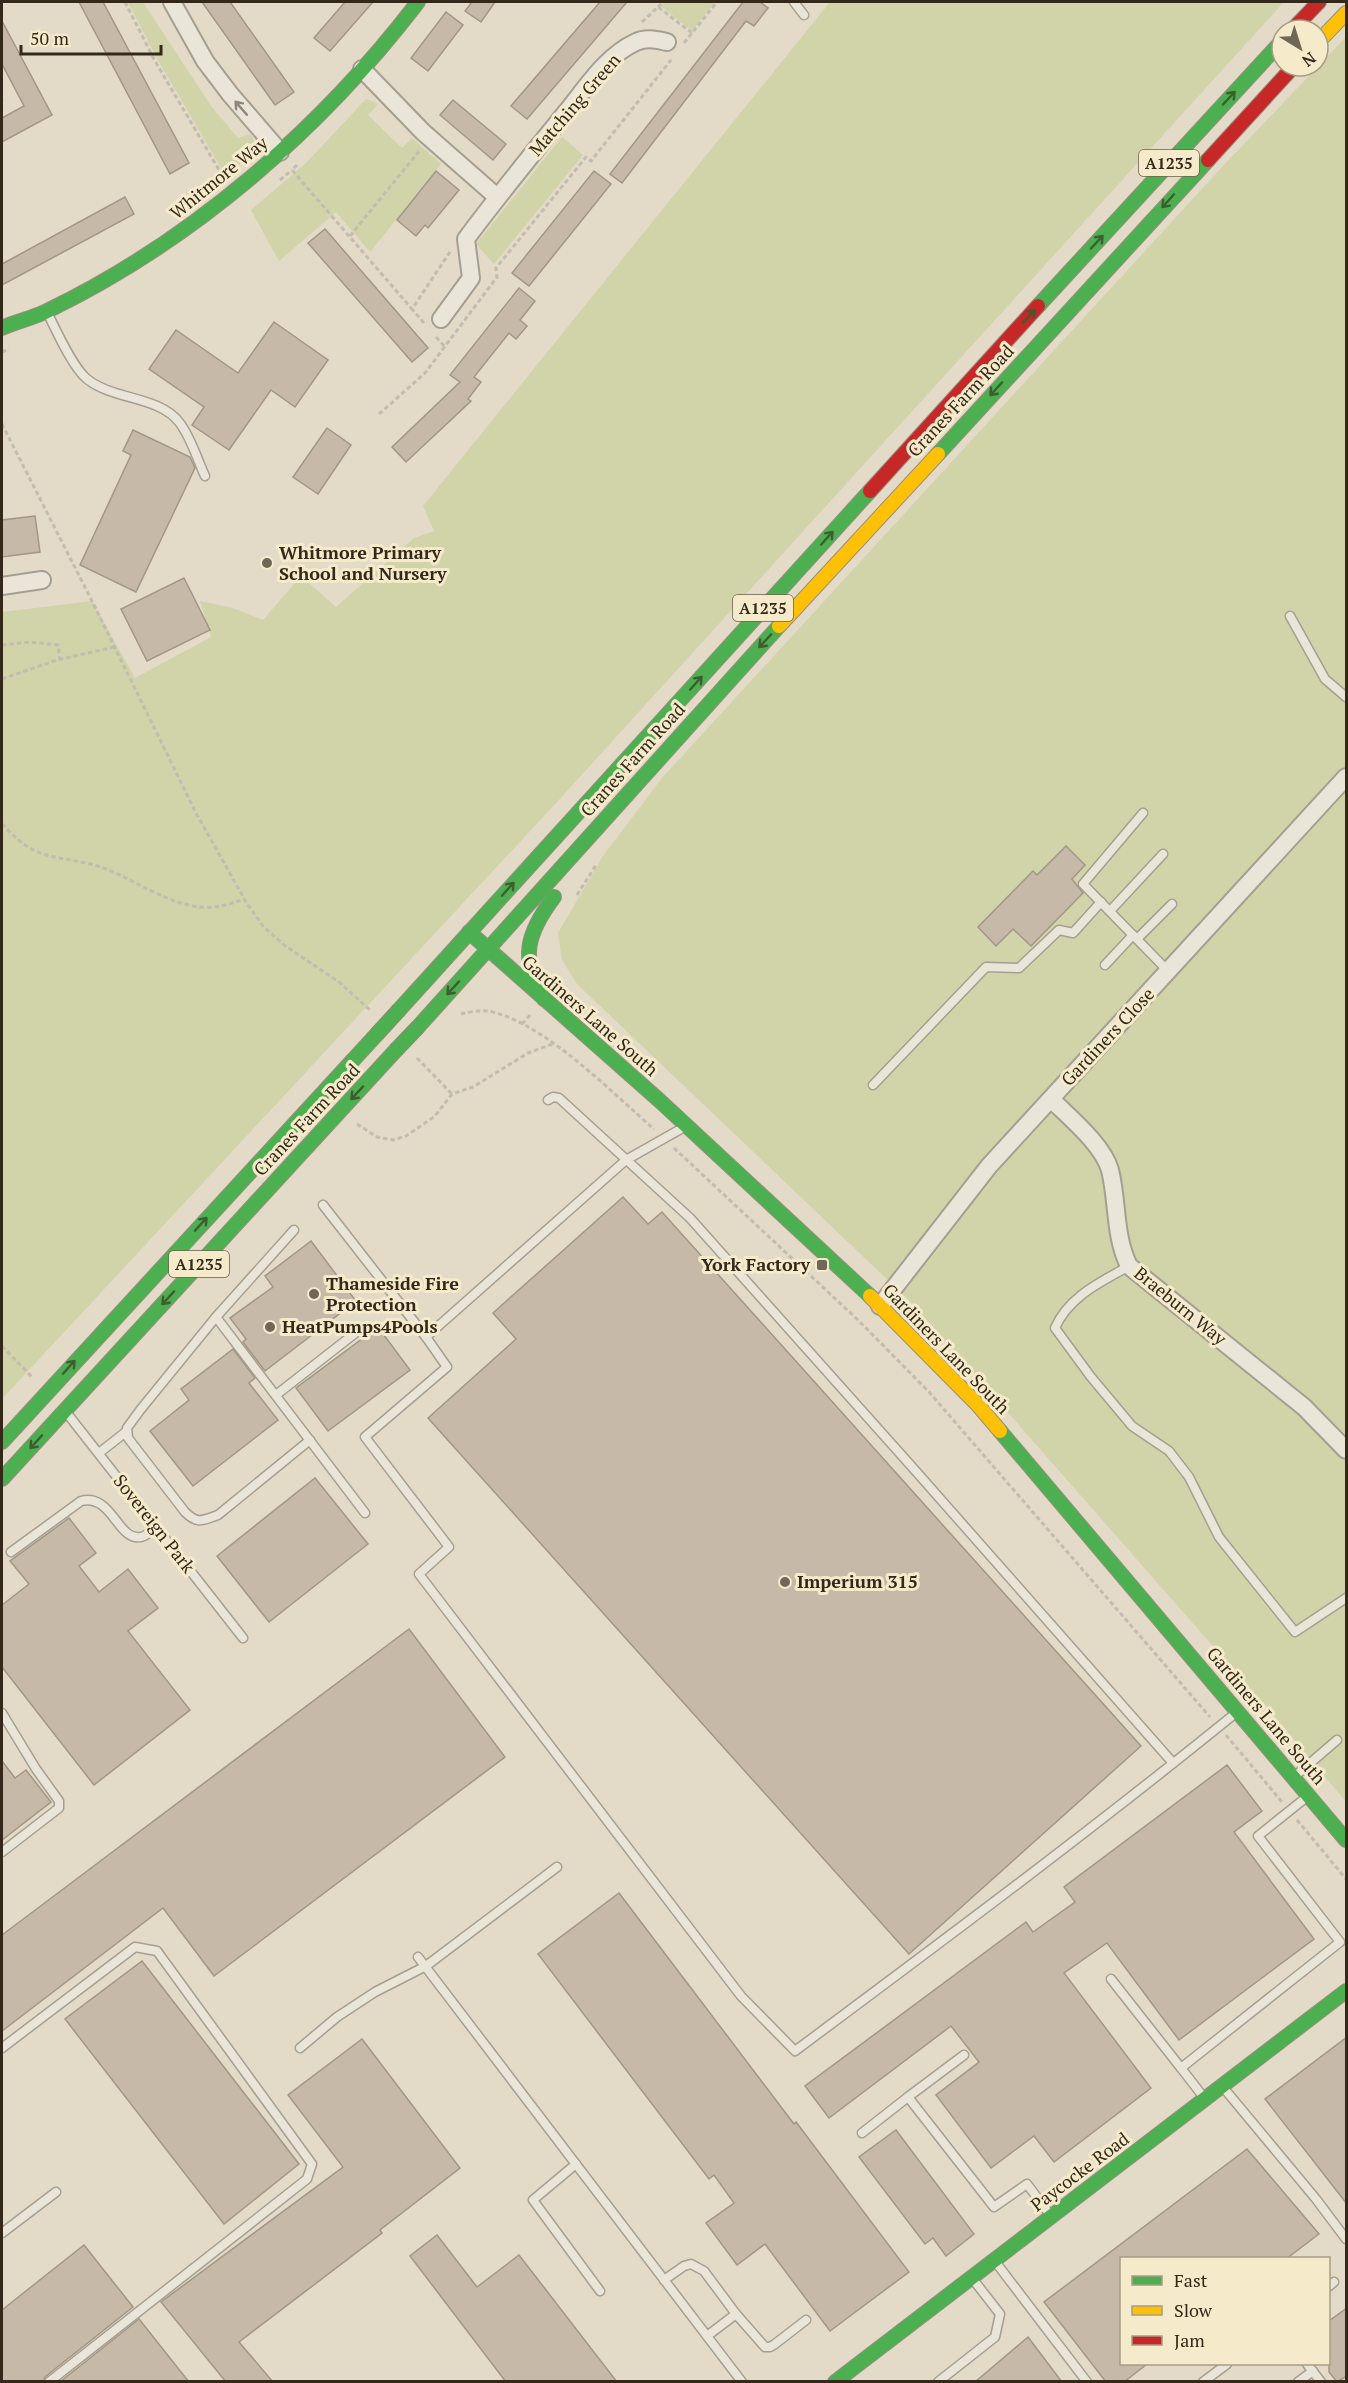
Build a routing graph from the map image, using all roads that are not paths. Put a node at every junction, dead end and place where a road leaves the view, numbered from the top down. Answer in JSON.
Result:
{"nodes":[{"id":1,"x":172,"y":2,"type":"edge"},
{"id":2,"x":418,"y":2,"type":"edge"},
{"id":3,"x":794,"y":2,"type":"edge"},
{"id":4,"x":1318,"y":2,"type":"edge"},
{"id":5,"x":1347,"y":13,"type":"edge"},
{"id":6,"x":804,"y":15,"type":"dead end"},
{"id":7,"x":1303,"y":18,"type":"edge"},
{"id":8,"x":1330,"y":30,"type":"edge"},
{"id":9,"x":667,"y":42,"type":"dead end"},
{"id":10,"x":1270,"y":54,"type":"edge"},
{"id":11,"x":362,"y":69,"type":"junction"},
{"id":12,"x":1283,"y":78,"type":"edge"},
{"id":13,"x":280,"y":152,"type":"junction"},
{"id":14,"x":497,"y":197,"type":"junction"},
{"id":15,"x":46,"y":312,"type":"junction"},
{"id":16,"x":432,"y":325,"type":"road end"},
{"id":17,"x":2,"y":328,"type":"edge"},
{"id":18,"x":205,"y":476,"type":"dead end"},
{"id":19,"x":42,"y":580,"type":"dead end"},
{"id":20,"x":2,"y":586,"type":"edge"},
{"id":21,"x":1290,"y":616,"type":"dead end"},
{"id":22,"x":1347,"y":697,"type":"edge"},
{"id":23,"x":1347,"y":777,"type":"edge"},
{"id":24,"x":628,"y":792,"type":"junction"},
{"id":25,"x":1143,"y":813,"type":"dead end"},
{"id":26,"x":1163,"y":854,"type":"dead end"},
{"id":27,"x":1101,"y":902,"type":"junction"},
{"id":28,"x":1172,"y":904,"type":"dead end"},
{"id":29,"x":1110,"y":911,"type":"junction"},
{"id":30,"x":469,"y":932,"type":"junction"},
{"id":31,"x":1135,"y":937,"type":"junction"},
{"id":32,"x":489,"y":950,"type":"junction"},
{"id":33,"x":1105,"y":965,"type":"dead end"},
{"id":34,"x":1169,"y":971,"type":"junction"},
{"id":35,"x":544,"y":999,"type":"junction"},
{"id":36,"x":873,"y":1085,"type":"dead end"},
{"id":37,"x":1051,"y":1099,"type":"junction"},
{"id":38,"x":548,"y":1100,"type":"dead end"},
{"id":39,"x":686,"y":1125,"type":"junction"},
{"id":40,"x":626,"y":1160,"type":"junction"},
{"id":41,"x":323,"y":1205,"type":"dead end"},
{"id":42,"x":294,"y":1230,"type":"dead end"},
{"id":43,"x":1130,"y":1266,"type":"junction"},
{"id":44,"x":880,"y":1306,"type":"junction"},
{"id":45,"x":216,"y":1317,"type":"junction"},
{"id":46,"x":363,"y":1327,"type":"dead end"},
{"id":47,"x":426,"y":1337,"type":"junction"},
{"id":48,"x":276,"y":1395,"type":"junction"},
{"id":49,"x":64,"y":1410,"type":"junction"},
{"id":50,"x":126,"y":1431,"type":"junction"},
{"id":51,"x":310,"y":1440,"type":"junction"},
{"id":52,"x":2,"y":1442,"type":"edge"},
{"id":53,"x":1347,"y":1450,"type":"edge"},
{"id":54,"x":99,"y":1453,"type":"junction"},
{"id":55,"x":2,"y":1479,"type":"edge"},
{"id":56,"x":365,"y":1513,"type":"dead end"},
{"id":57,"x":156,"y":1526,"type":"junction"},
{"id":58,"x":11,"y":1552,"type":"dead end"},
{"id":59,"x":1347,"y":1598,"type":"edge"},
{"id":60,"x":243,"y":1638,"type":"dead end"},
{"id":61,"x":1237,"y":1711,"type":"junction"},
{"id":62,"x":2,"y":1713,"type":"edge"},
{"id":63,"x":1337,"y":1740,"type":"dead end"},
{"id":64,"x":1173,"y":1763,"type":"junction"},
{"id":65,"x":1294,"y":1777,"type":"junction"},
{"id":66,"x":1309,"y":1795,"type":"junction"},
{"id":67,"x":1347,"y":1840,"type":"edge"},
{"id":68,"x":2,"y":1852,"type":"edge"},
{"id":69,"x":557,"y":1867,"type":"dead end"},
{"id":70,"x":418,"y":1957,"type":"dead end"},
{"id":71,"x":426,"y":1966,"type":"junction"},
{"id":72,"x":1111,"y":1979,"type":"dead end"},
{"id":73,"x":1347,"y":1991,"type":"edge"},
{"id":74,"x":2,"y":2048,"type":"edge"},
{"id":75,"x":300,"y":2048,"type":"dead end"},
{"id":76,"x":964,"y":2055,"type":"dead end"},
{"id":77,"x":1181,"y":2068,"type":"junction"},
{"id":78,"x":1222,"y":2086,"type":"junction"},
{"id":79,"x":908,"y":2097,"type":"junction"},
{"id":80,"x":1206,"y":2099,"type":"junction"},
{"id":81,"x":862,"y":2133,"type":"dead end"},
{"id":82,"x":576,"y":2164,"type":"junction"},
{"id":83,"x":56,"y":2192,"type":"dead end"},
{"id":84,"x":1052,"y":2216,"type":"junction"},
{"id":85,"x":2,"y":2233,"type":"edge"},
{"id":86,"x":1347,"y":2239,"type":"edge"},
{"id":87,"x":994,"y":2260,"type":"junction"},
{"id":88,"x":972,"y":2277,"type":"junction"},
{"id":89,"x":664,"y":2280,"type":"junction"},
{"id":90,"x":600,"y":2291,"type":"dead end"},
{"id":91,"x":736,"y":2314,"type":"junction"},
{"id":92,"x":806,"y":2320,"type":"dead end"},
{"id":93,"x":707,"y":2336,"type":"junction"},
{"id":94,"x":1226,"y":2365,"type":"edge"},
{"id":95,"x":1310,"y":2367,"type":"edge"},
{"id":96,"x":49,"y":2382,"type":"edge"},
{"id":97,"x":742,"y":2382,"type":"edge"},
{"id":98,"x":835,"y":2382,"type":"edge"},
{"id":99,"x":938,"y":2382,"type":"edge"},
{"id":100,"x":1087,"y":2382,"type":"edge"},
{"id":101,"x":1203,"y":2382,"type":"edge"},
{"id":102,"x":1298,"y":2382,"type":"edge"},
{"id":103,"x":1321,"y":2382,"type":"edge"}],
"edges":[{"from":13,"to":1,"type":"street","one_way":true},
{"from":2,"to":11,"type":"main road","name":"Whitmore Way"},
{"from":3,"to":6,"type":"lane"},
{"from":4,"to":7,"type":"main road"},
{"from":5,"to":8,"type":"main road"},
{"from":9,"to":14,"type":"street","name":"Matching Green"},
{"from":30,"to":10,"type":"main road","name":"Cranes Farm Road","number":"A1235","one_way":true},
{"from":11,"to":13,"type":"main road","name":"Whitmore Way"},
{"from":11,"to":14,"type":"street"},
{"from":12,"to":24,"type":"main road","name":"Cranes Farm Road","number":"A1235","one_way":true},
{"from":13,"to":15,"type":"main road","name":"Whitmore Way"},
{"from":14,"to":16,"type":"street","name":"Matching Green"},
{"from":15,"to":17,"type":"main road","name":"Whitmore Way"},
{"from":15,"to":18,"type":"lane"},
{"from":19,"to":20,"type":"street"},
{"from":21,"to":22,"type":"lane"},
{"from":23,"to":34,"type":"street","name":"Gardiners Close"},
{"from":24,"to":32,"type":"main road","name":"Cranes Farm Road","number":"A1235"},
{"from":24,"to":35,"type":"main road","number":"A1235"},
{"from":25,"to":27,"type":"lane"},
{"from":26,"to":29,"type":"lane"},
{"from":27,"to":29,"type":"lane"},
{"from":27,"to":36,"type":"lane"},
{"from":28,"to":31,"type":"lane"},
{"from":29,"to":31,"type":"lane"},
{"from":30,"to":32,"type":"main road","name":"Gardiners Lane South"},
{"from":52,"to":30,"type":"main road","name":"Cranes Farm Road","number":"A1235","one_way":true,"bridge":true},
{"from":31,"to":33,"type":"lane"},
{"from":31,"to":34,"type":"lane"},
{"from":32,"to":35,"type":"main road","name":"Gardiners Lane South"},
{"from":32,"to":49,"type":"main road","name":"Cranes Farm Road","number":"A1235","one_way":true,"bridge":true},
{"from":34,"to":37,"type":"street","name":"Gardiners Close"},
{"from":35,"to":39,"type":"main road","name":"Gardiners Lane South"},
{"from":37,"to":43,"type":"street","name":"Braeburn Way"},
{"from":37,"to":44,"type":"street","name":"Gardiners Close"},
{"from":38,"to":40,"type":"lane"},
{"from":39,"to":40,"type":"lane"},
{"from":39,"to":44,"type":"main road","name":"Gardiners Lane South"},
{"from":40,"to":47,"type":"lane"},
{"from":40,"to":64,"type":"lane"},
{"from":41,"to":47,"type":"lane"},
{"from":42,"to":45,"type":"lane"},
{"from":43,"to":53,"type":"street","name":"Braeburn Way"},
{"from":43,"to":59,"type":"lane"},
{"from":44,"to":61,"type":"main road","name":"Gardiners Lane South"},
{"from":45,"to":48,"type":"lane"},
{"from":45,"to":50,"type":"lane"},
{"from":46,"to":48,"type":"lane"},
{"from":47,"to":64,"type":"lane"},
{"from":48,"to":51,"type":"lane"},
{"from":49,"to":54,"type":"lane","name":"Sovereign Park"},
{"from":49,"to":55,"type":"main road","name":"Cranes Farm Road","number":"A1235","one_way":true},
{"from":50,"to":51,"type":"lane"},
{"from":50,"to":54,"type":"lane"},
{"from":51,"to":56,"type":"lane"},
{"from":54,"to":57,"type":"lane","name":"Sovereign Park"},
{"from":57,"to":58,"type":"lane"},
{"from":57,"to":60,"type":"lane","name":"Sovereign Park"},
{"from":61,"to":64,"type":"lane"},
{"from":61,"to":65,"type":"main road","name":"Gardiners Lane South"},
{"from":62,"to":68,"type":"lane"},
{"from":63,"to":65,"type":"lane"},
{"from":65,"to":66,"type":"main road","name":"Gardiners Lane South"},
{"from":66,"to":67,"type":"main road","name":"Gardiners Lane South"},
{"from":66,"to":77,"type":"lane"},
{"from":69,"to":71,"type":"lane"},
{"from":70,"to":71,"type":"lane"},
{"from":71,"to":75,"type":"lane"},
{"from":71,"to":82,"type":"lane"},
{"from":72,"to":77,"type":"lane"},
{"from":73,"to":78,"type":"main road","name":"Paycocke Road"},
{"from":74,"to":96,"type":"lane"},
{"from":76,"to":79,"type":"lane"},
{"from":77,"to":80,"type":"lane"},
{"from":78,"to":80,"type":"main road","name":"Paycocke Road"},
{"from":78,"to":86,"type":"lane"},
{"from":79,"to":81,"type":"lane"},
{"from":79,"to":84,"type":"lane"},
{"from":80,"to":84,"type":"main road","name":"Paycocke Road"},
{"from":82,"to":89,"type":"lane"},
{"from":82,"to":90,"type":"lane"},
{"from":83,"to":85,"type":"lane"},
{"from":84,"to":87,"type":"main road","name":"Paycocke Road"},
{"from":87,"to":88,"type":"main road","name":"Paycocke Road"},
{"from":87,"to":100,"type":"lane"},
{"from":88,"to":98,"type":"main road","name":"Paycocke Road"},
{"from":88,"to":99,"type":"lane"},
{"from":89,"to":91,"type":"lane"},
{"from":89,"to":93,"type":"lane"},
{"from":91,"to":92,"type":"lane"},
{"from":91,"to":93,"type":"lane"},
{"from":93,"to":97,"type":"lane"},
{"from":94,"to":101,"type":"lane"},
{"from":95,"to":102,"type":"lane"},
{"from":95,"to":103,"type":"lane"}]}
